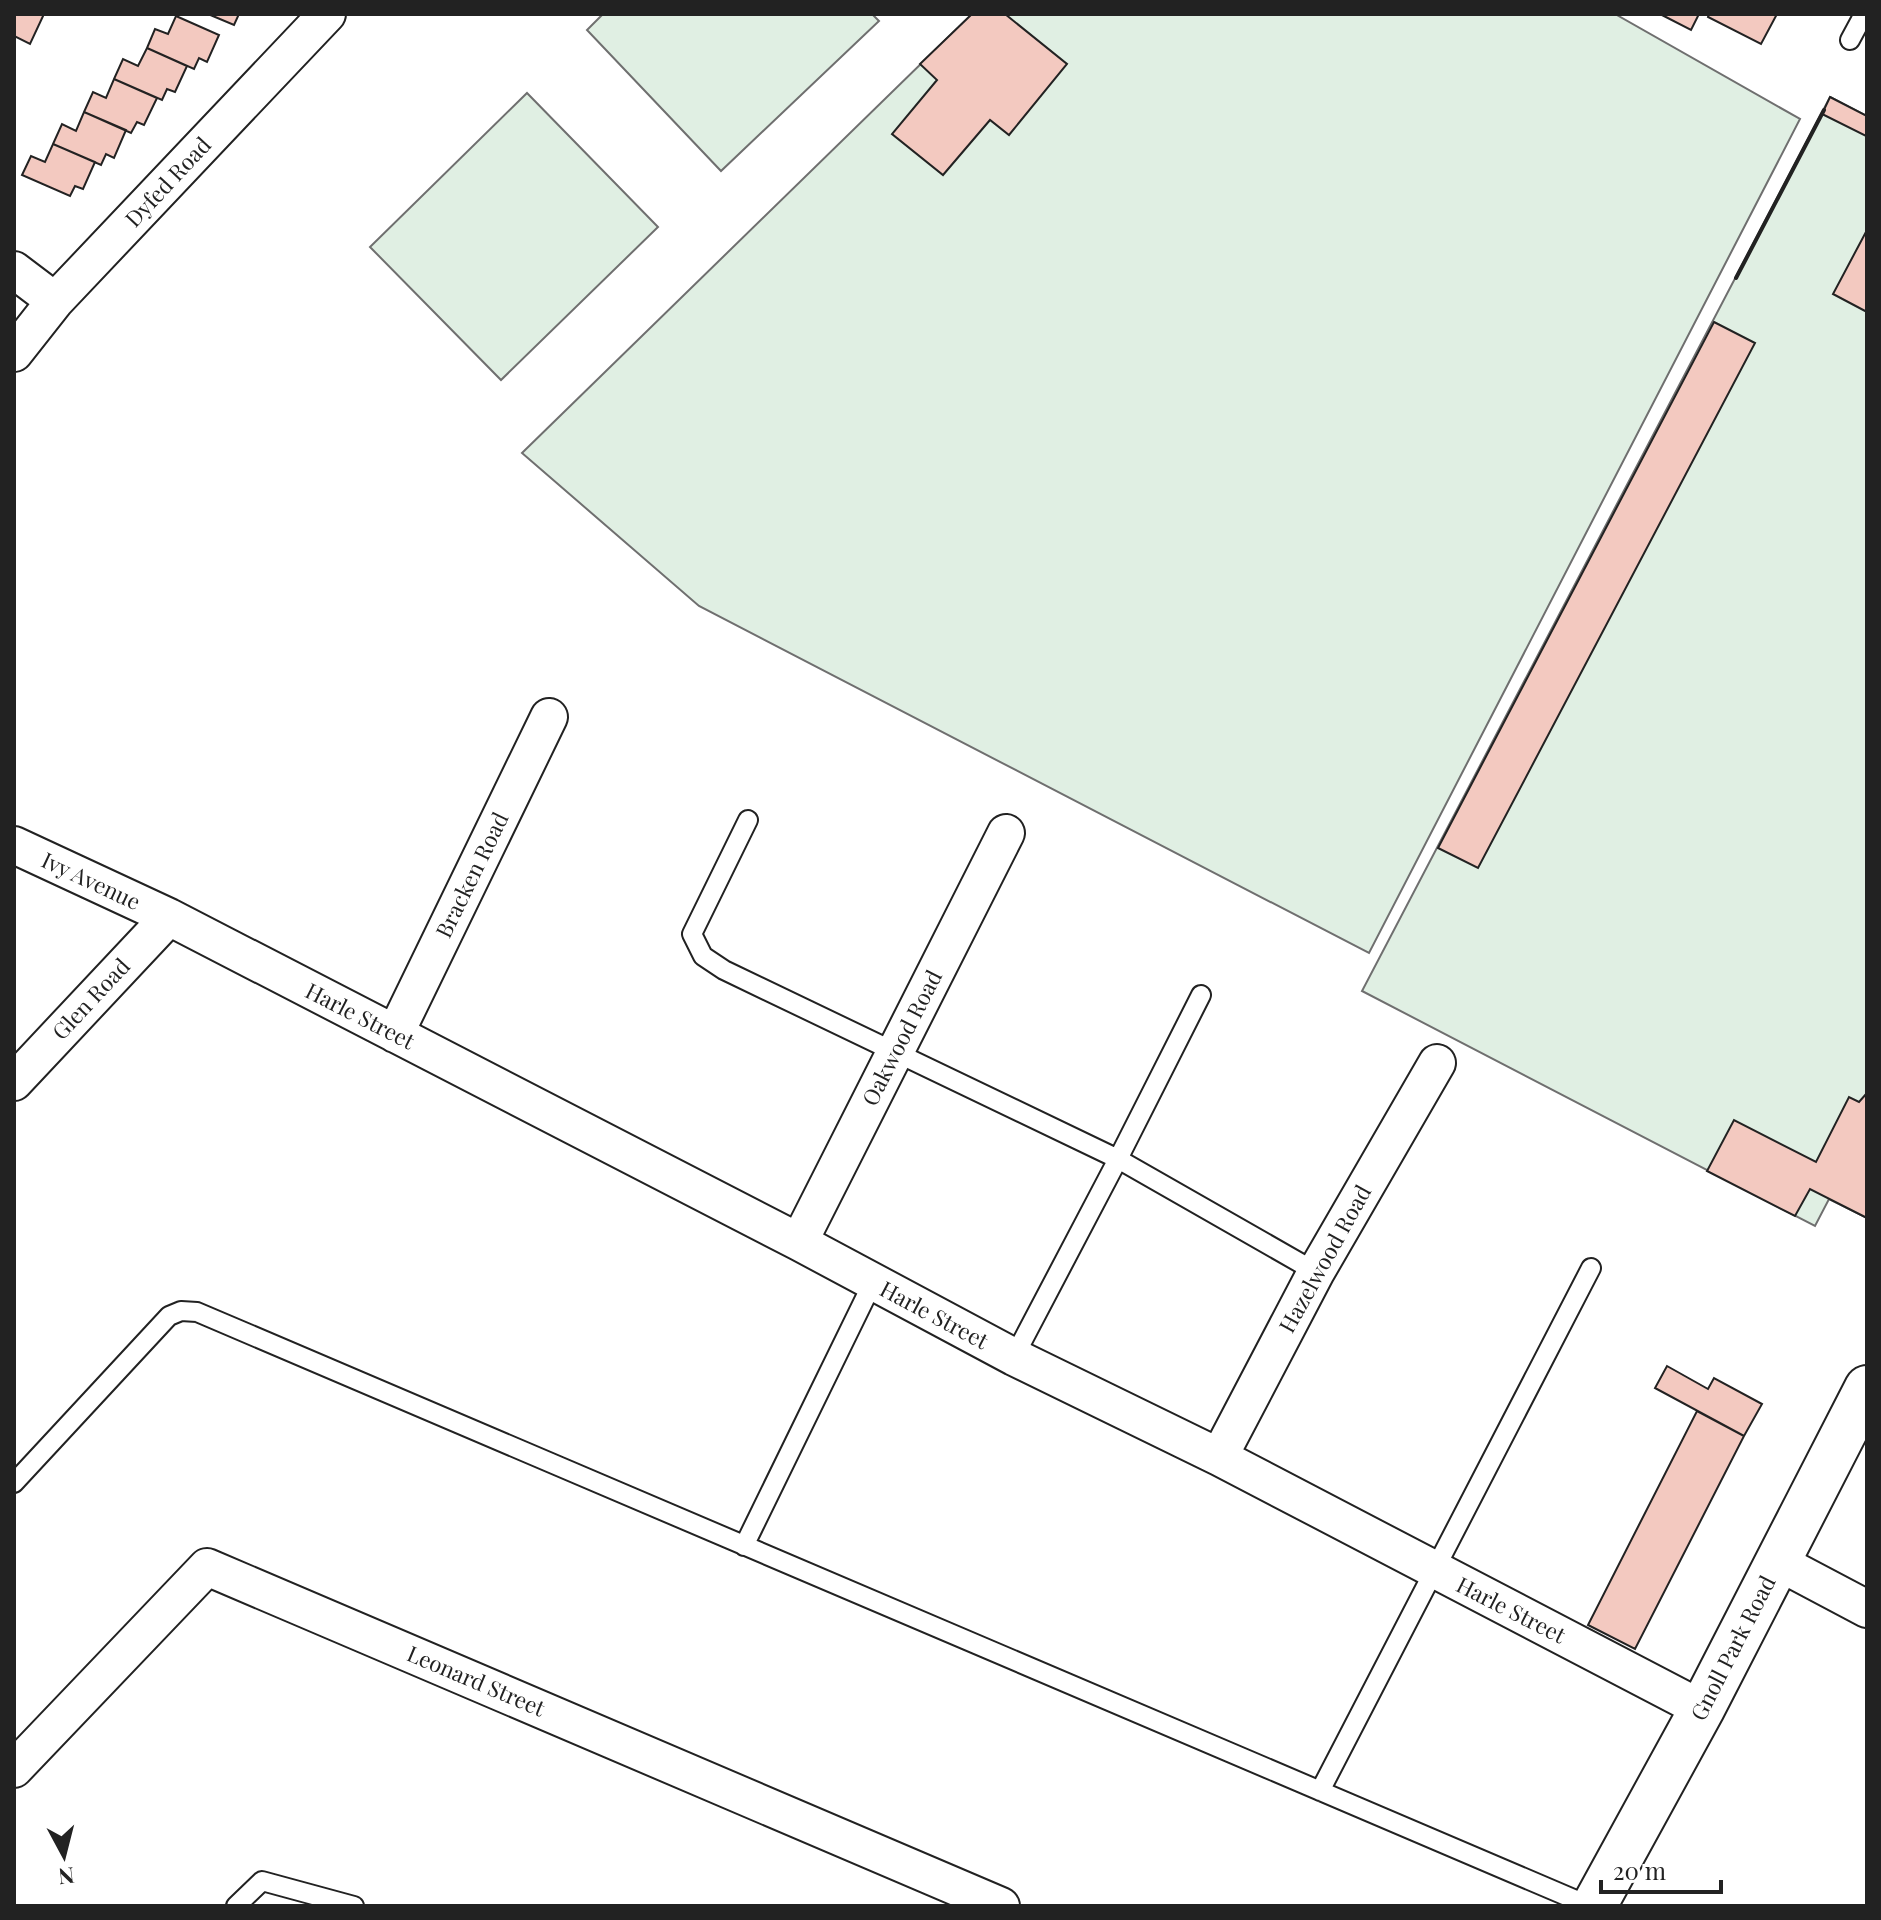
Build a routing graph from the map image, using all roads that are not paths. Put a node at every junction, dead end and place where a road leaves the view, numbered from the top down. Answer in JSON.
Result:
{"nodes":[{"id":1,"x":327,"y":14,"type":"edge"},
{"id":2,"x":1864,"y":14,"type":"edge"},
{"id":3,"x":1850,"y":40,"type":"dead end"},
{"id":4,"x":14,"y":270,"type":"edge"},
{"id":5,"x":55,"y":301,"type":"junction"},
{"id":6,"x":14,"y":353,"type":"edge"},
{"id":7,"x":549,"y":717,"type":"dead end"},
{"id":8,"x":748,"y":820,"type":"dead end"},
{"id":9,"x":1006,"y":833,"type":"dead end"},
{"id":10,"x":14,"y":845,"type":"edge"},
{"id":11,"x":169,"y":917,"type":"junction"},
{"id":12,"x":1201,"y":995,"type":"dead end"},
{"id":13,"x":395,"y":1034,"type":"junction"},
{"id":14,"x":895,"y":1052,"type":"junction"},
{"id":15,"x":1437,"y":1063,"type":"dead end"},
{"id":16,"x":14,"y":1082,"type":"edge"},
{"id":17,"x":1118,"y":1159,"type":"junction"},
{"id":18,"x":799,"y":1242,"type":"junction"},
{"id":19,"x":1591,"y":1268,"type":"dead end"},
{"id":20,"x":1316,"y":1272,"type":"junction"},
{"id":21,"x":873,"y":1282,"type":"junction"},
{"id":22,"x":1014,"y":1357,"type":"junction"},
{"id":23,"x":1867,"y":1388,"type":"edge"},
{"id":24,"x":1219,"y":1457,"type":"junction"},
{"id":25,"x":14,"y":1483,"type":"edge"},
{"id":26,"x":744,"y":1546,"type":"junction"},
{"id":27,"x":1778,"y":1562,"type":"junction"},
{"id":28,"x":1436,"y":1571,"type":"junction"},
{"id":29,"x":1867,"y":1609,"type":"edge"},
{"id":30,"x":1702,"y":1709,"type":"junction"},
{"id":31,"x":14,"y":1769,"type":"edge"},
{"id":32,"x":1320,"y":1791,"type":"junction"},
{"id":33,"x":236,"y":1906,"type":"edge"},
{"id":34,"x":354,"y":1906,"type":"edge"},
{"id":35,"x":1001,"y":1906,"type":"edge"},
{"id":36,"x":1592,"y":1906,"type":"edge"}],
"edges":[{"from":1,"to":5,"type":"street","name":"Dyfed Road"},
{"from":2,"to":3,"type":"lane"},
{"from":4,"to":5,"type":"street"},
{"from":5,"to":6,"type":"street","name":"Dyfed Road"},
{"from":7,"to":13,"type":"street","name":"Bracken Road"},
{"from":8,"to":14,"type":"lane"},
{"from":9,"to":14,"type":"street","name":"Oakwood Road"},
{"from":10,"to":11,"type":"street","name":"Ivy Avenue"},
{"from":11,"to":13,"type":"street","name":"Harle Street"},
{"from":11,"to":16,"type":"street","name":"Glen Road"},
{"from":12,"to":17,"type":"lane"},
{"from":13,"to":18,"type":"street","name":"Harle Street"},
{"from":14,"to":17,"type":"lane"},
{"from":14,"to":18,"type":"street","name":"Oakwood Road"},
{"from":15,"to":20,"type":"street","name":"Hazelwood Road"},
{"from":17,"to":20,"type":"lane"},
{"from":17,"to":22,"type":"lane"},
{"from":18,"to":21,"type":"street","name":"Harle Street"},
{"from":19,"to":28,"type":"lane"},
{"from":20,"to":24,"type":"street","name":"Hazelwood Road"},
{"from":21,"to":22,"type":"street","name":"Harle Street"},
{"from":21,"to":26,"type":"lane"},
{"from":22,"to":24,"type":"street","name":"Harle Street"},
{"from":23,"to":27,"type":"main road","name":"Gnoll Park Road"},
{"from":24,"to":28,"type":"street","name":"Harle Street"},
{"from":25,"to":26,"type":"lane"},
{"from":26,"to":32,"type":"lane"},
{"from":27,"to":29,"type":"street"},
{"from":27,"to":30,"type":"main road","name":"Gnoll Park Road"},
{"from":28,"to":30,"type":"street","name":"Harle Street"},
{"from":28,"to":32,"type":"lane"},
{"from":30,"to":36,"type":"main road","name":"Gnoll Park Road"},
{"from":31,"to":35,"type":"street","name":"Leonard Street"},
{"from":32,"to":36,"type":"lane"},
{"from":33,"to":34,"type":"lane"}]}
